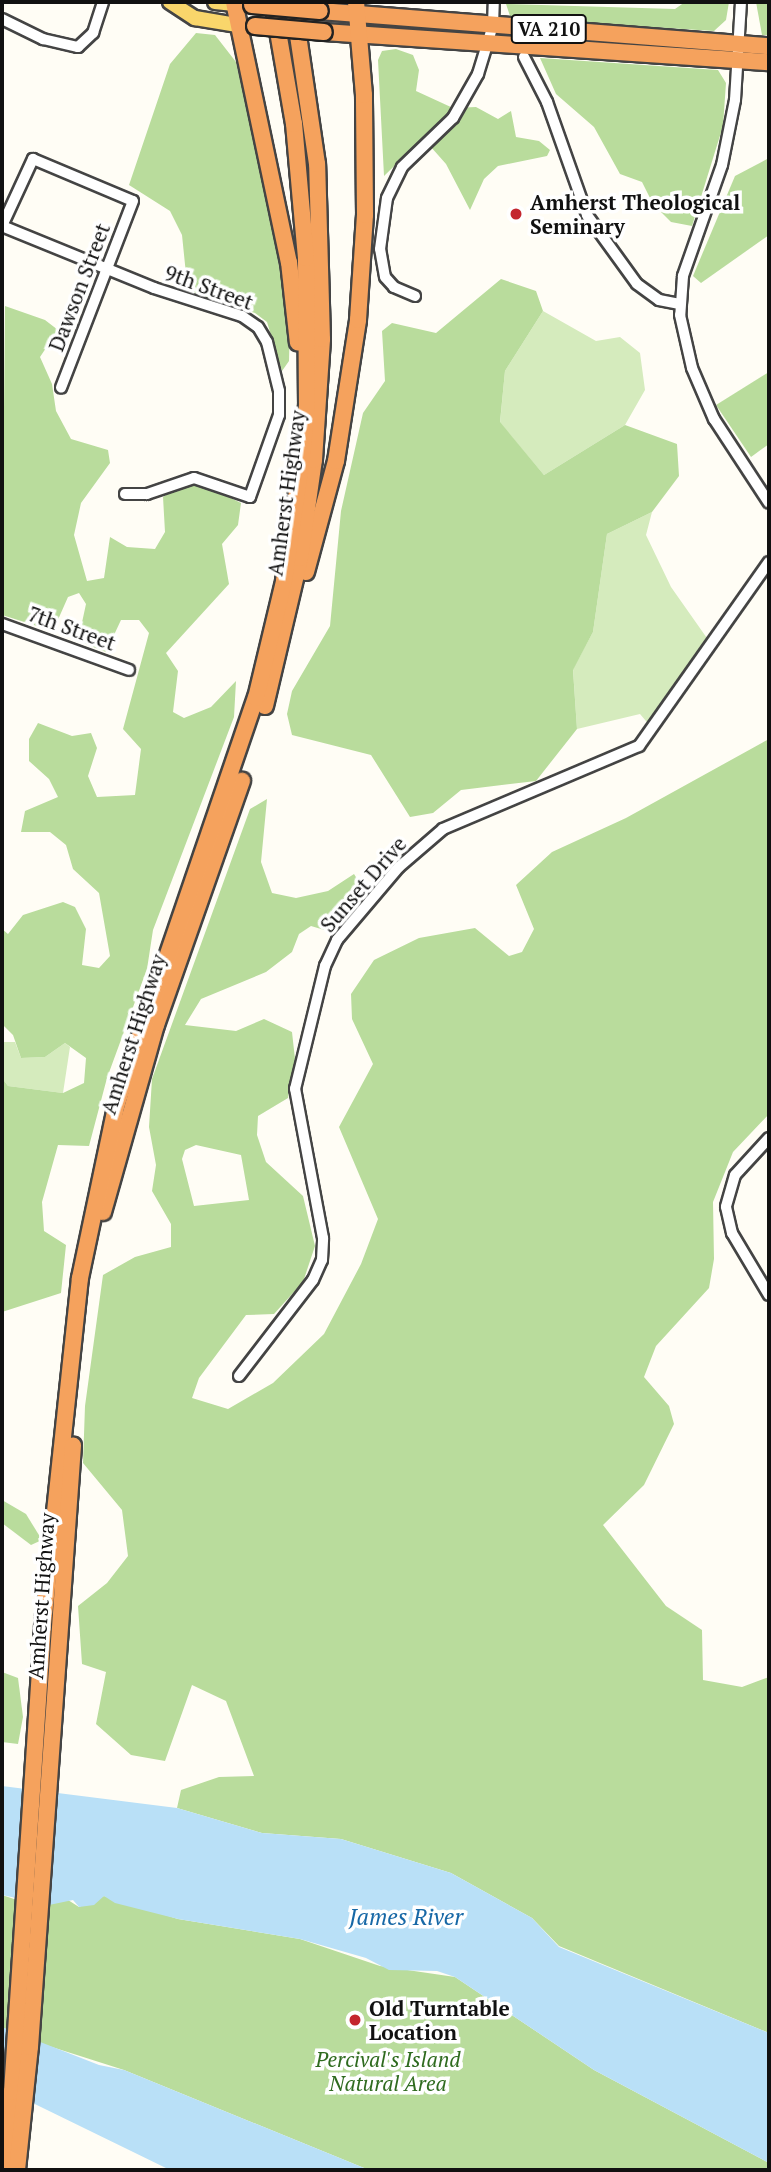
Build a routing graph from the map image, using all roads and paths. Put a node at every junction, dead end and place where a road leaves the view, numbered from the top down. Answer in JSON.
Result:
{"nodes":[{"id":1,"x":103,"y":2,"type":"edge"},
{"id":2,"x":215,"y":2,"type":"edge"},
{"id":3,"x":273,"y":2,"type":"edge"},
{"id":4,"x":293,"y":2,"type":"edge"},
{"id":5,"x":494,"y":2,"type":"edge"},
{"id":6,"x":741,"y":2,"type":"edge"},
{"id":7,"x":179,"y":3,"type":"edge"},
{"id":8,"x":234,"y":3,"type":"edge"},
{"id":9,"x":358,"y":8,"type":"edge"},
{"id":10,"x":2,"y":19,"type":"edge"},
{"id":11,"x":237,"y":25,"type":"junction"},
{"id":12,"x":493,"y":25,"type":"junction"},
{"id":13,"x":362,"y":34,"type":"junction"},
{"id":14,"x":486,"y":40,"type":"junction"},
{"id":15,"x":769,"y":46,"type":"edge"},
{"id":16,"x":738,"y":51,"type":"junction"},
{"id":17,"x":524,"y":57,"type":"dead end"},
{"id":18,"x":769,"y":62,"type":"edge"},
{"id":19,"x":2,"y":226,"type":"edge"},
{"id":20,"x":107,"y":269,"type":"junction"},
{"id":21,"x":415,"y":296,"type":"dead end"},
{"id":22,"x":680,"y":304,"type":"junction"},
{"id":23,"x":61,"y":388,"type":"dead end"},
{"id":24,"x":125,"y":494,"type":"dead end"},
{"id":25,"x":769,"y":503,"type":"edge"},
{"id":26,"x":295,"y":517,"type":"junction"},
{"id":27,"x":769,"y":562,"type":"edge"},
{"id":28,"x":2,"y":624,"type":"edge"},
{"id":29,"x":283,"y":644,"type":"junction"},
{"id":30,"x":129,"y":670,"type":"dead end"},
{"id":31,"x":769,"y":1138,"type":"edge"},
{"id":32,"x":769,"y":1295,"type":"edge"},
{"id":33,"x":239,"y":1377,"type":"dead end"},
{"id":34,"x":46,"y":1721,"type":"junction"},
{"id":35,"x":19,"y":2093,"type":"junction"},
{"id":36,"x":2,"y":2170,"type":"edge"},
{"id":37,"x":17,"y":2170,"type":"edge"}],
"edges":[{"from":1,"to":10,"type":"street"},
{"from":2,"to":8,"type":"main road","number":"VA 210"},
{"from":3,"to":26,"type":"highway","name":"Amherst Highway"},
{"from":4,"to":29,"type":"highway","name":"Amherst Highway"},
{"from":5,"to":12,"type":"street"},
{"from":6,"to":16,"type":"street"},
{"from":7,"to":11,"type":"main road","number":"VA 210"},
{"from":8,"to":9,"type":"highway","number":"VA 210","bridge":true},
{"from":8,"to":11,"type":"highway"},
{"from":9,"to":12,"type":"highway","number":"VA 210"},
{"from":9,"to":13,"type":"highway"},
{"from":11,"to":13,"type":"highway","number":"VA 210","bridge":true},
{"from":11,"to":26,"type":"highway"},
{"from":12,"to":14,"type":"street"},
{"from":12,"to":16,"type":"highway","number":"VA 210"},
{"from":13,"to":14,"type":"highway","number":"VA 210"},
{"from":13,"to":29,"type":"highway"},
{"from":14,"to":16,"type":"highway","number":"VA 210"},
{"from":14,"to":21,"type":"street"},
{"from":15,"to":16,"type":"highway","number":"VA 210"},
{"from":16,"to":18,"type":"highway","number":"VA 210"},
{"from":16,"to":22,"type":"street"},
{"from":17,"to":22,"type":"street"},
{"from":19,"to":20,"type":"street","name":"9th Street"},
{"from":19,"to":20,"type":"street","name":"Dawson Street"},
{"from":20,"to":23,"type":"street","name":"Dawson Street"},
{"from":20,"to":24,"type":"street","name":"9th Street"},
{"from":22,"to":25,"type":"street"},
{"from":26,"to":34,"type":"highway","name":"Amherst Highway"},
{"from":27,"to":33,"type":"street","name":"Sunset Drive"},
{"from":28,"to":30,"type":"street","name":"7th Street"},
{"from":29,"to":34,"type":"highway","name":"Amherst Highway"},
{"from":31,"to":32,"type":"street"},
{"from":34,"to":35,"type":"highway","name":"Amherst Highway"},
{"from":35,"to":36,"type":"highway"},
{"from":35,"to":37,"type":"highway"}]}
